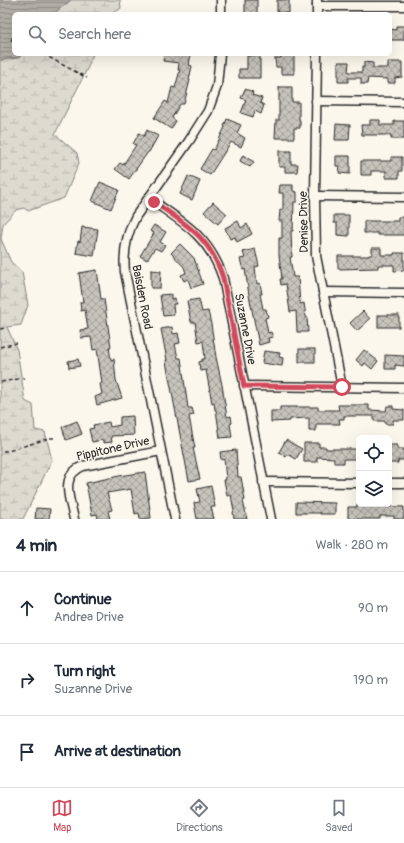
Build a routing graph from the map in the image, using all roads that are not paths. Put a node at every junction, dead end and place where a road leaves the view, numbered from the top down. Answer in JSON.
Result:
{"nodes":[{"id":1,"x":221,"y":0,"type":"edge"},
{"id":2,"x":317,"y":6,"type":"edge"},
{"id":3,"x":404,"y":6,"type":"edge"},
{"id":4,"x":221,"y":12,"type":"edge"},
{"id":5,"x":220,"y":56,"type":"edge"},
{"id":6,"x":317,"y":56,"type":"edge"},
{"id":7,"x":316,"y":101,"type":"junction"},
{"id":8,"x":404,"y":102,"type":"edge"},
{"id":9,"x":315,"y":196,"type":"junction"},
{"id":10,"x":404,"y":197,"type":"edge"},
{"id":11,"x":148,"y":198,"type":"junction"},
{"id":12,"x":323,"y":292,"type":"junction"},
{"id":13,"x":404,"y":292,"type":"edge"},
{"id":14,"x":244,"y":386,"type":"junction"},
{"id":15,"x":342,"y":387,"type":"junction"},
{"id":16,"x":404,"y":388,"type":"edge"},
{"id":17,"x":161,"y":451,"type":"junction"},
{"id":18,"x":263,"y":482,"type":"junction"},
{"id":19,"x":356,"y":483,"type":"edge"},
{"id":20,"x":392,"y":483,"type":"edge"},
{"id":21,"x":404,"y":483,"type":"edge"},
{"id":22,"x":74,"y":519,"type":"edge"},
{"id":23,"x":175,"y":519,"type":"edge"},
{"id":24,"x":271,"y":519,"type":"edge"}],
"edges":[{"from":1,"to":4,"type":"street"},
{"from":2,"to":3,"type":"street"},
{"from":5,"to":11,"type":"street","name":"Baisden Road"},
{"from":6,"to":7,"type":"street","name":"Denise Drive"},
{"from":7,"to":8,"type":"street"},
{"from":7,"to":9,"type":"street","name":"Denise Drive"},
{"from":9,"to":10,"type":"street"},
{"from":9,"to":12,"type":"street","name":"Denise Drive"},
{"from":11,"to":14,"type":"street","name":"Suzanne Drive"},
{"from":11,"to":17,"type":"street","name":"Baisden Road"},
{"from":12,"to":13,"type":"street"},
{"from":12,"to":15,"type":"street","name":"Denise Drive"},
{"from":14,"to":15,"type":"street"},
{"from":14,"to":18,"type":"street","name":"Suzanne Drive"},
{"from":15,"to":16,"type":"street"},
{"from":17,"to":22,"type":"street","name":"Pippitone Drive"},
{"from":17,"to":23,"type":"street","name":"Baisden Road"},
{"from":18,"to":19,"type":"street"},
{"from":18,"to":24,"type":"street","name":"Suzanne Drive"},
{"from":20,"to":21,"type":"street"}]}
